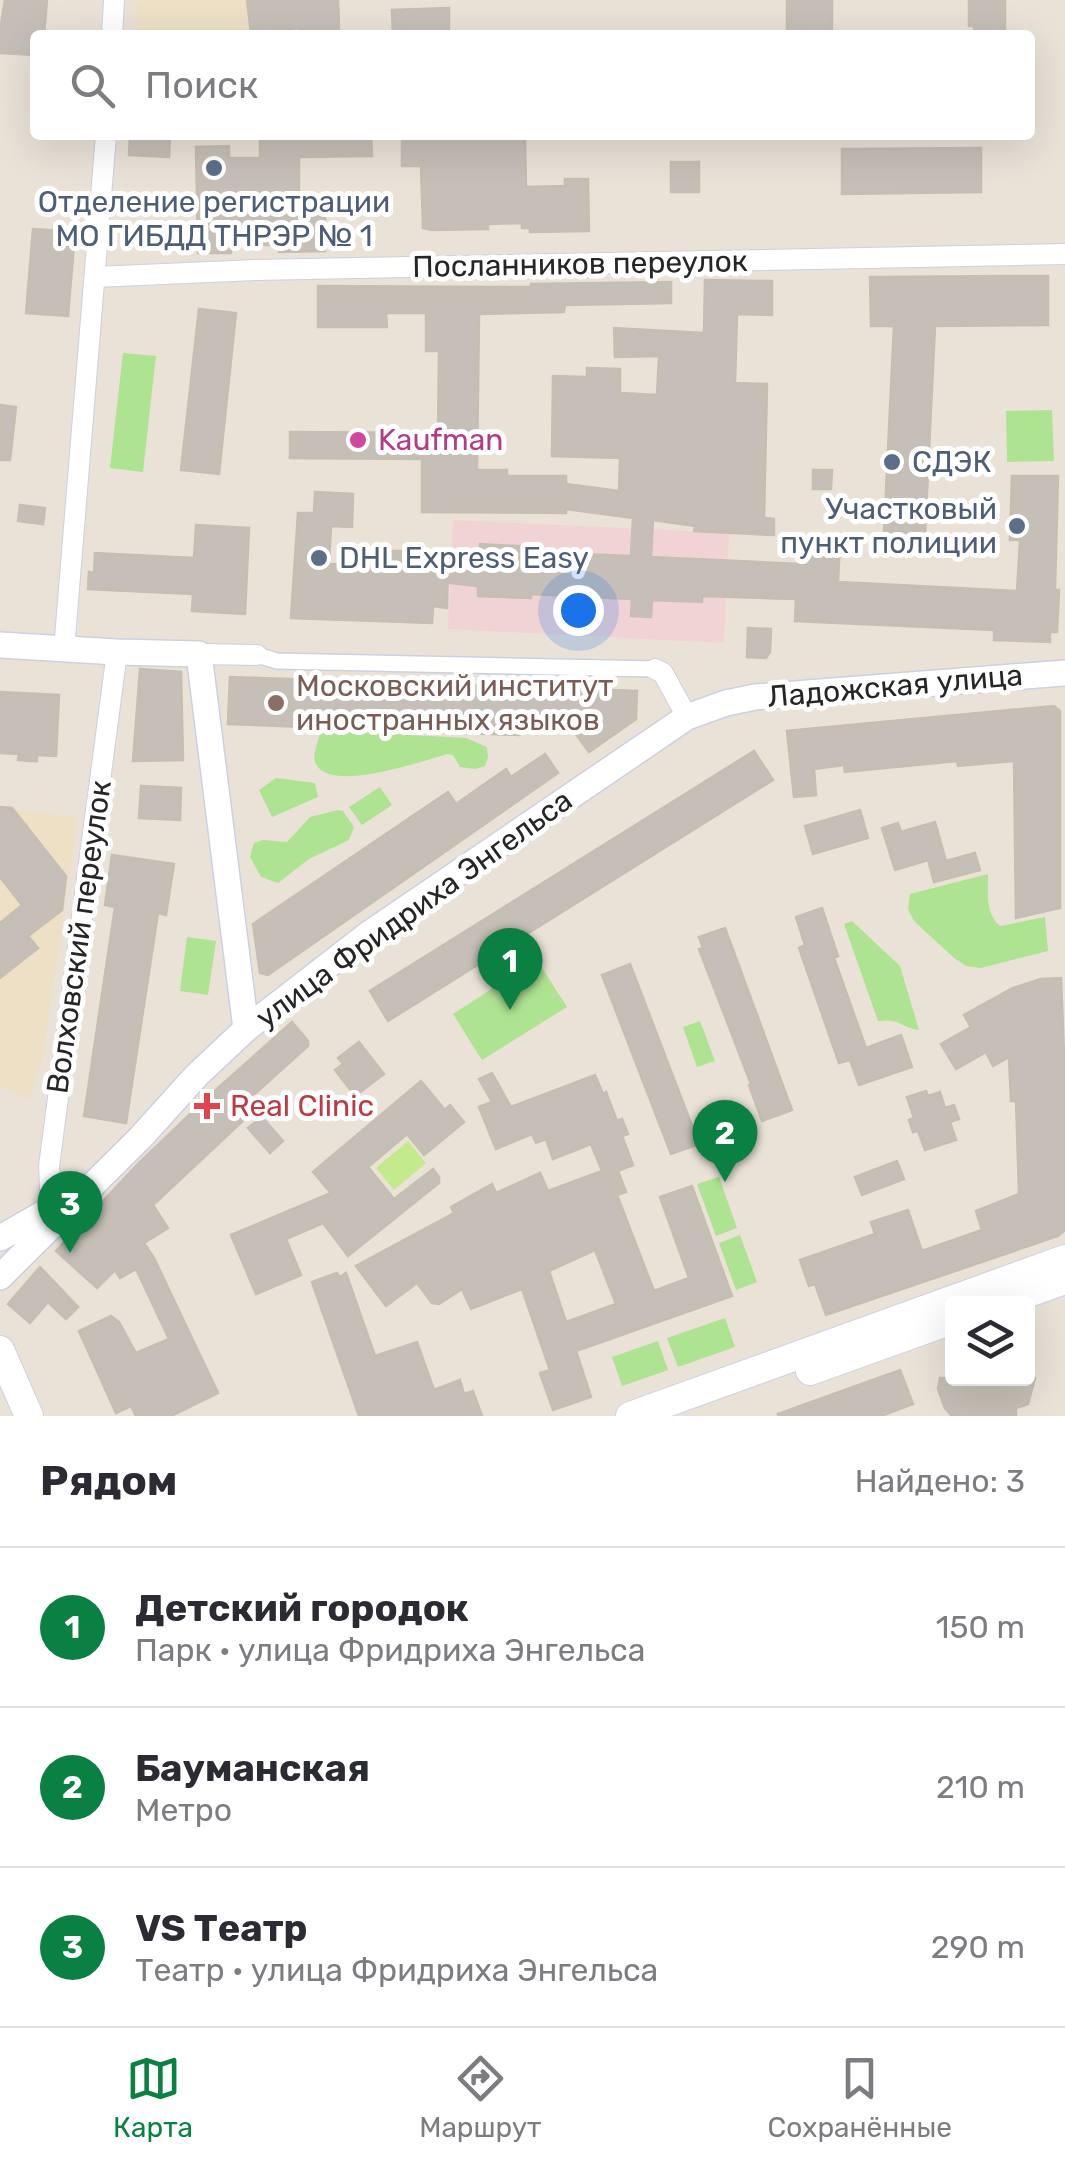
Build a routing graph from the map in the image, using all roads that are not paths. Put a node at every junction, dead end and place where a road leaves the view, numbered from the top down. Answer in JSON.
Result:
{"nodes":[{"id":1,"x":114,"y":0,"type":"edge"},
{"id":2,"x":112,"y":30,"type":"edge"},
{"id":3,"x":106,"y":140,"type":"edge"},
{"id":4,"x":1065,"y":254,"type":"edge"},
{"id":5,"x":95,"y":277,"type":"junction"},
{"id":6,"x":0,"y":644,"type":"edge"},
{"id":7,"x":64,"y":650,"type":"junction"},
{"id":8,"x":118,"y":652,"type":"junction"},
{"id":9,"x":199,"y":654,"type":"junction"},
{"id":10,"x":258,"y":655,"type":"joint"},
{"id":11,"x":655,"y":669,"type":"joint"},
{"id":12,"x":1065,"y":673,"type":"edge"},
{"id":13,"x":726,"y":702,"type":"joint"},
{"id":14,"x":688,"y":717,"type":"junction"},
{"id":15,"x":246,"y":1029,"type":"junction"},
{"id":16,"x":54,"y":1215,"type":"junction"},
{"id":17,"x":0,"y":1238,"type":"edge"},
{"id":18,"x":1065,"y":1259,"type":"edge"},
{"id":19,"x":0,"y":1277,"type":"edge"},
{"id":20,"x":1065,"y":1280,"type":"edge"},
{"id":21,"x":1020,"y":1296,"type":"edge"},
{"id":22,"x":945,"y":1322,"type":"edge"},
{"id":23,"x":0,"y":1350,"type":"edge"},
{"id":24,"x":29,"y":1416,"type":"edge"},
{"id":25,"x":630,"y":1416,"type":"edge"},
{"id":26,"x":681,"y":1416,"type":"edge"}],
"edges":[{"from":1,"to":2,"type":"street"},
{"from":3,"to":5,"type":"street"},
{"from":4,"to":5,"type":"street","name":"Посланников переулок"},
{"from":5,"to":7,"type":"street"},
{"from":6,"to":7,"type":"street"},
{"from":7,"to":8,"type":"street"},
{"from":8,"to":9,"type":"street"},
{"from":8,"to":16,"type":"street","name":"Волховский переулок"},
{"from":9,"to":10,"type":"street"},
{"from":9,"to":15,"type":"street"},
{"from":10,"to":11,"type":"street"},
{"from":11,"to":14,"type":"street"},
{"from":12,"to":13,"type":"street","name":"Ладожская улица"},
{"from":13,"to":14,"type":"street","name":"улица Фридриха Энгельса"},
{"from":14,"to":15,"type":"street","name":"улица Фридриха Энгельса"},
{"from":15,"to":16,"type":"street","name":"улица Фридриха Энгельса"},
{"from":16,"to":17,"type":"street"},
{"from":16,"to":19,"type":"street","name":"улица Фридриха Энгельса"},
{"from":18,"to":25,"type":"main road"},
{"from":20,"to":21,"type":"main road"},
{"from":22,"to":26,"type":"main road"},
{"from":23,"to":24,"type":"main road"}]}
